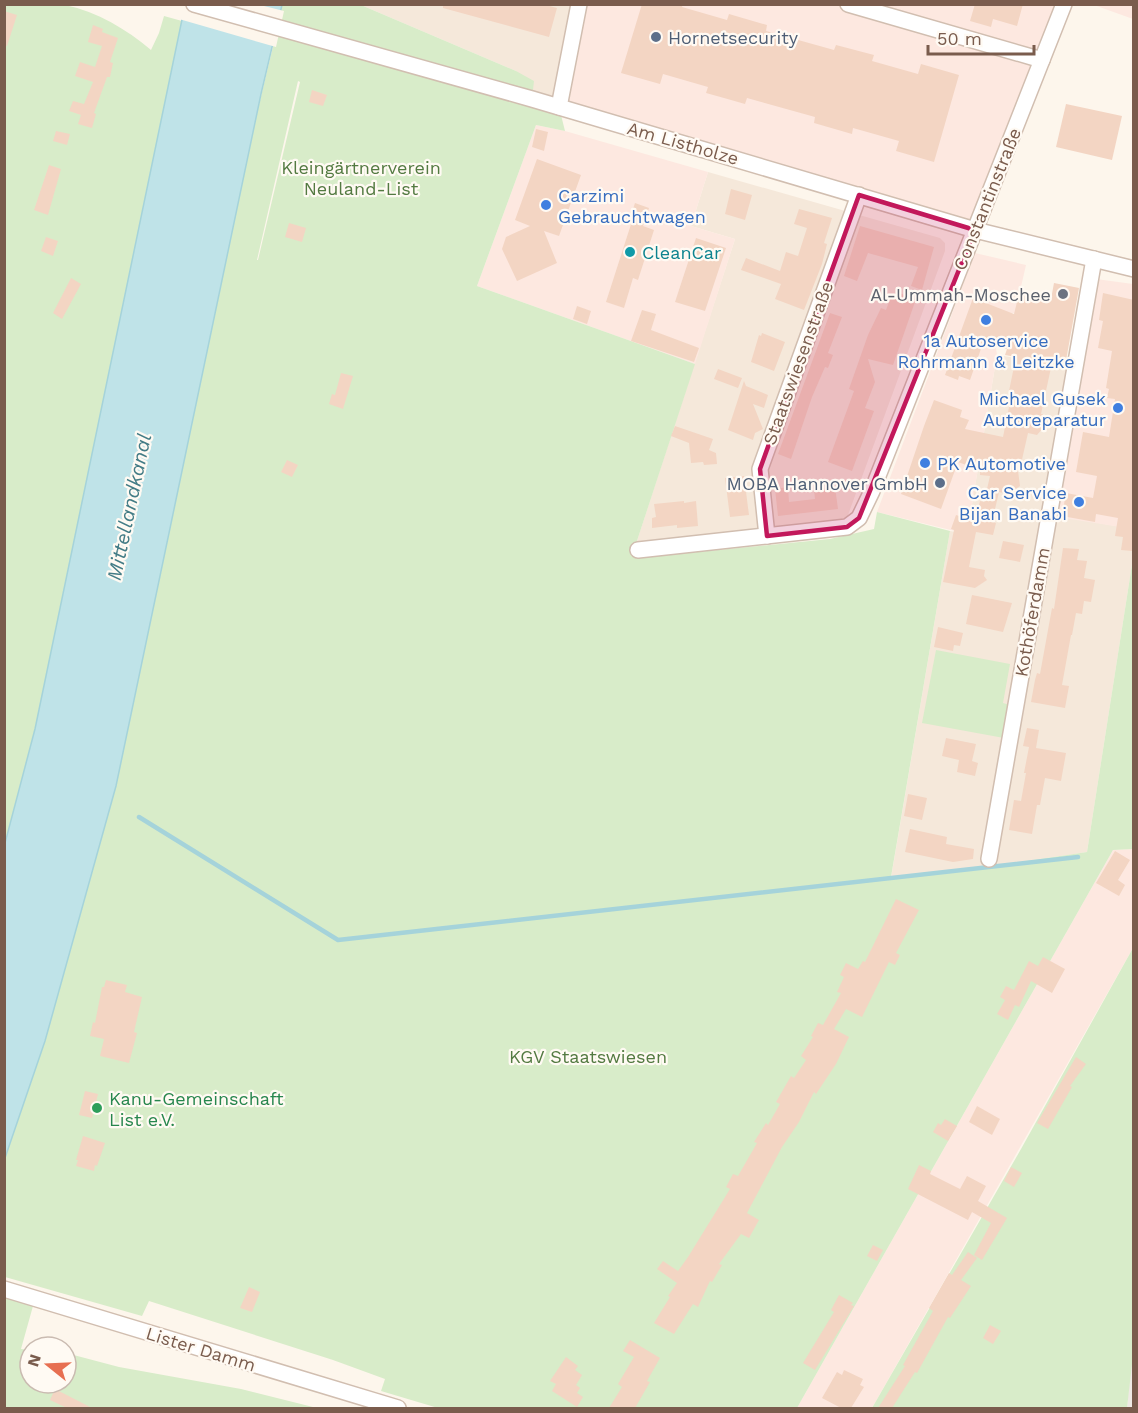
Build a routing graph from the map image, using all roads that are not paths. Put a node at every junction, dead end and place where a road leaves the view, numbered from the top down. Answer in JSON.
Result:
{"nodes":[{"id":1,"x":194,"y":4,"type":"edge"},
{"id":2,"x":579,"y":4,"type":"edge"},
{"id":3,"x":848,"y":4,"type":"edge"},
{"id":4,"x":1064,"y":4,"type":"edge"},
{"id":5,"x":1042,"y":60,"type":"junction"},
{"id":6,"x":560,"y":107,"type":"junction"},
{"id":7,"x":859,"y":195,"type":"junction"},
{"id":8,"x":975,"y":230,"type":"junction"},
{"id":9,"x":1094,"y":260,"type":"junction"},
{"id":10,"x":1134,"y":269,"type":"edge"},
{"id":11,"x":767,"y":536,"type":"junction"},
{"id":12,"x":638,"y":549,"type":"dead end"},
{"id":13,"x":989,"y":859,"type":"dead end"},
{"id":14,"x":4,"y":1289,"type":"edge"},
{"id":15,"x":398,"y":1408,"type":"edge"}],
"edges":[{"from":1,"to":6,"type":"street","name":"Am Listholze"},
{"from":2,"to":6,"type":"street"},
{"from":3,"to":5,"type":"street"},
{"from":4,"to":5,"type":"street","name":"Constantinstraße"},
{"from":5,"to":8,"type":"street","name":"Constantinstraße"},
{"from":6,"to":7,"type":"street","name":"Am Listholze"},
{"from":7,"to":8,"type":"street","name":"Am Listholze"},
{"from":7,"to":11,"type":"street","name":"Staatswiesenstraße"},
{"from":8,"to":9,"type":"street","name":"Am Listholze"},
{"from":8,"to":11,"type":"street","name":"Constantinstraße"},
{"from":9,"to":10,"type":"street","name":"Am Listholze"},
{"from":9,"to":13,"type":"street","name":"Kothöferdamm"},
{"from":11,"to":12,"type":"street","name":"Constantinstraße"},
{"from":14,"to":15,"type":"street","name":"Lister Damm"}]}
